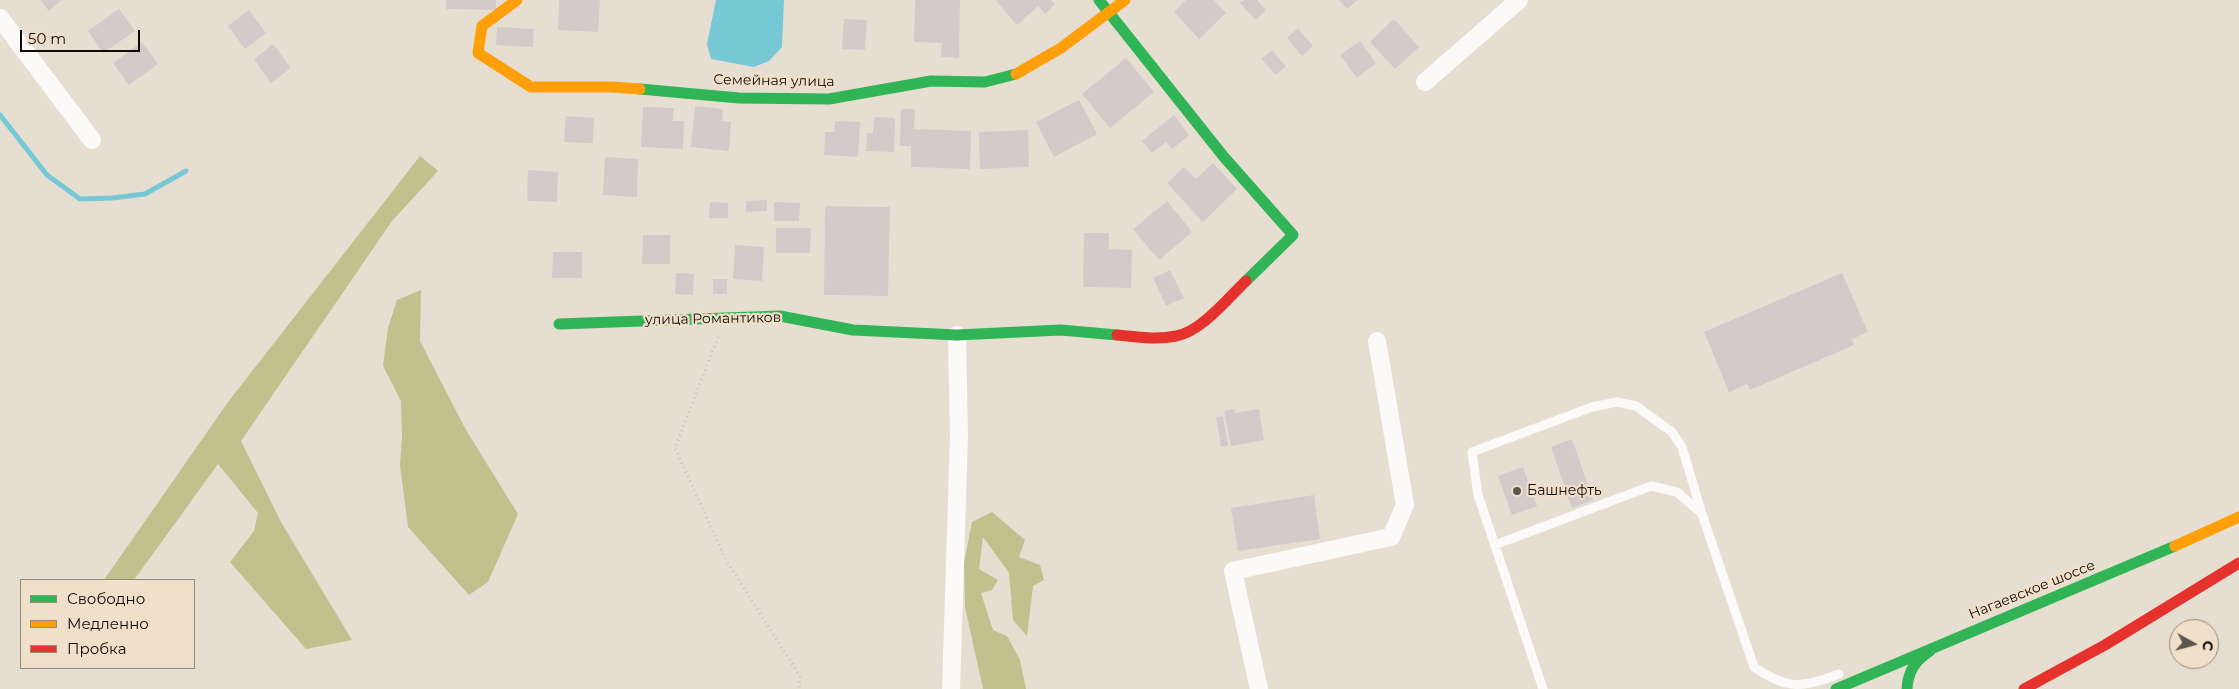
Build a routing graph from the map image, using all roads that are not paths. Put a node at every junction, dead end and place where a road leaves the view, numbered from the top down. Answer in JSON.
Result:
{"nodes":[{"id":1,"x":517,"y":0,"type":"edge"},
{"id":2,"x":1099,"y":0,"type":"edge"},
{"id":3,"x":1125,"y":0,"type":"edge"},
{"id":4,"x":1519,"y":0,"type":"edge"},
{"id":5,"x":1110,"y":13,"type":"junction"},
{"id":6,"x":0,"y":18,"type":"edge"},
{"id":7,"x":1425,"y":82,"type":"dead end"},
{"id":8,"x":92,"y":140,"type":"dead end"},
{"id":9,"x":559,"y":324,"type":"dead end"},
{"id":10,"x":957,"y":335,"type":"junction"},
{"id":11,"x":1377,"y":340,"type":"dead end"},
{"id":12,"x":1702,"y":514,"type":"junction"},
{"id":13,"x":2239,"y":517,"type":"edge"},
{"id":14,"x":1495,"y":545,"type":"junction"},
{"id":15,"x":2239,"y":563,"type":"edge"},
{"id":16,"x":1944,"y":642,"type":"junction"},
{"id":17,"x":1898,"y":661,"type":"junction"},
{"id":18,"x":1863,"y":666,"type":"dead end"},
{"id":19,"x":1845,"y":671,"type":"dead end"},
{"id":20,"x":951,"y":689,"type":"edge"},
{"id":21,"x":1259,"y":689,"type":"edge"},
{"id":22,"x":1543,"y":689,"type":"edge"},
{"id":23,"x":1836,"y":689,"type":"edge"},
{"id":24,"x":1907,"y":689,"type":"edge"},
{"id":25,"x":2024,"y":689,"type":"edge"}],
"edges":[{"from":1,"to":5,"type":"street","name":"Семейная улица"},
{"from":2,"to":5,"type":"street"},
{"from":3,"to":5,"type":"street","name":"Семейная улица"},
{"from":4,"to":7,"type":"street"},
{"from":5,"to":10,"type":"street","name":"улица Романтиков"},
{"from":6,"to":8,"type":"street"},
{"from":9,"to":10,"type":"street","name":"улица Романтиков"},
{"from":10,"to":20,"type":"street"},
{"from":11,"to":21,"type":"street"},
{"from":12,"to":14,"type":"lane"},
{"from":12,"to":14,"type":"lane"},
{"from":12,"to":19,"type":"lane"},
{"from":13,"to":16,"type":"street","name":"Нагаевское шоссе"},
{"from":14,"to":22,"type":"lane"},
{"from":15,"to":25,"type":"street"},
{"from":16,"to":17,"type":"street","name":"Нагаевское шоссе"},
{"from":16,"to":24,"type":"street"},
{"from":17,"to":18,"type":"lane"},
{"from":17,"to":23,"type":"street","name":"Нагаевское шоссе"}]}
